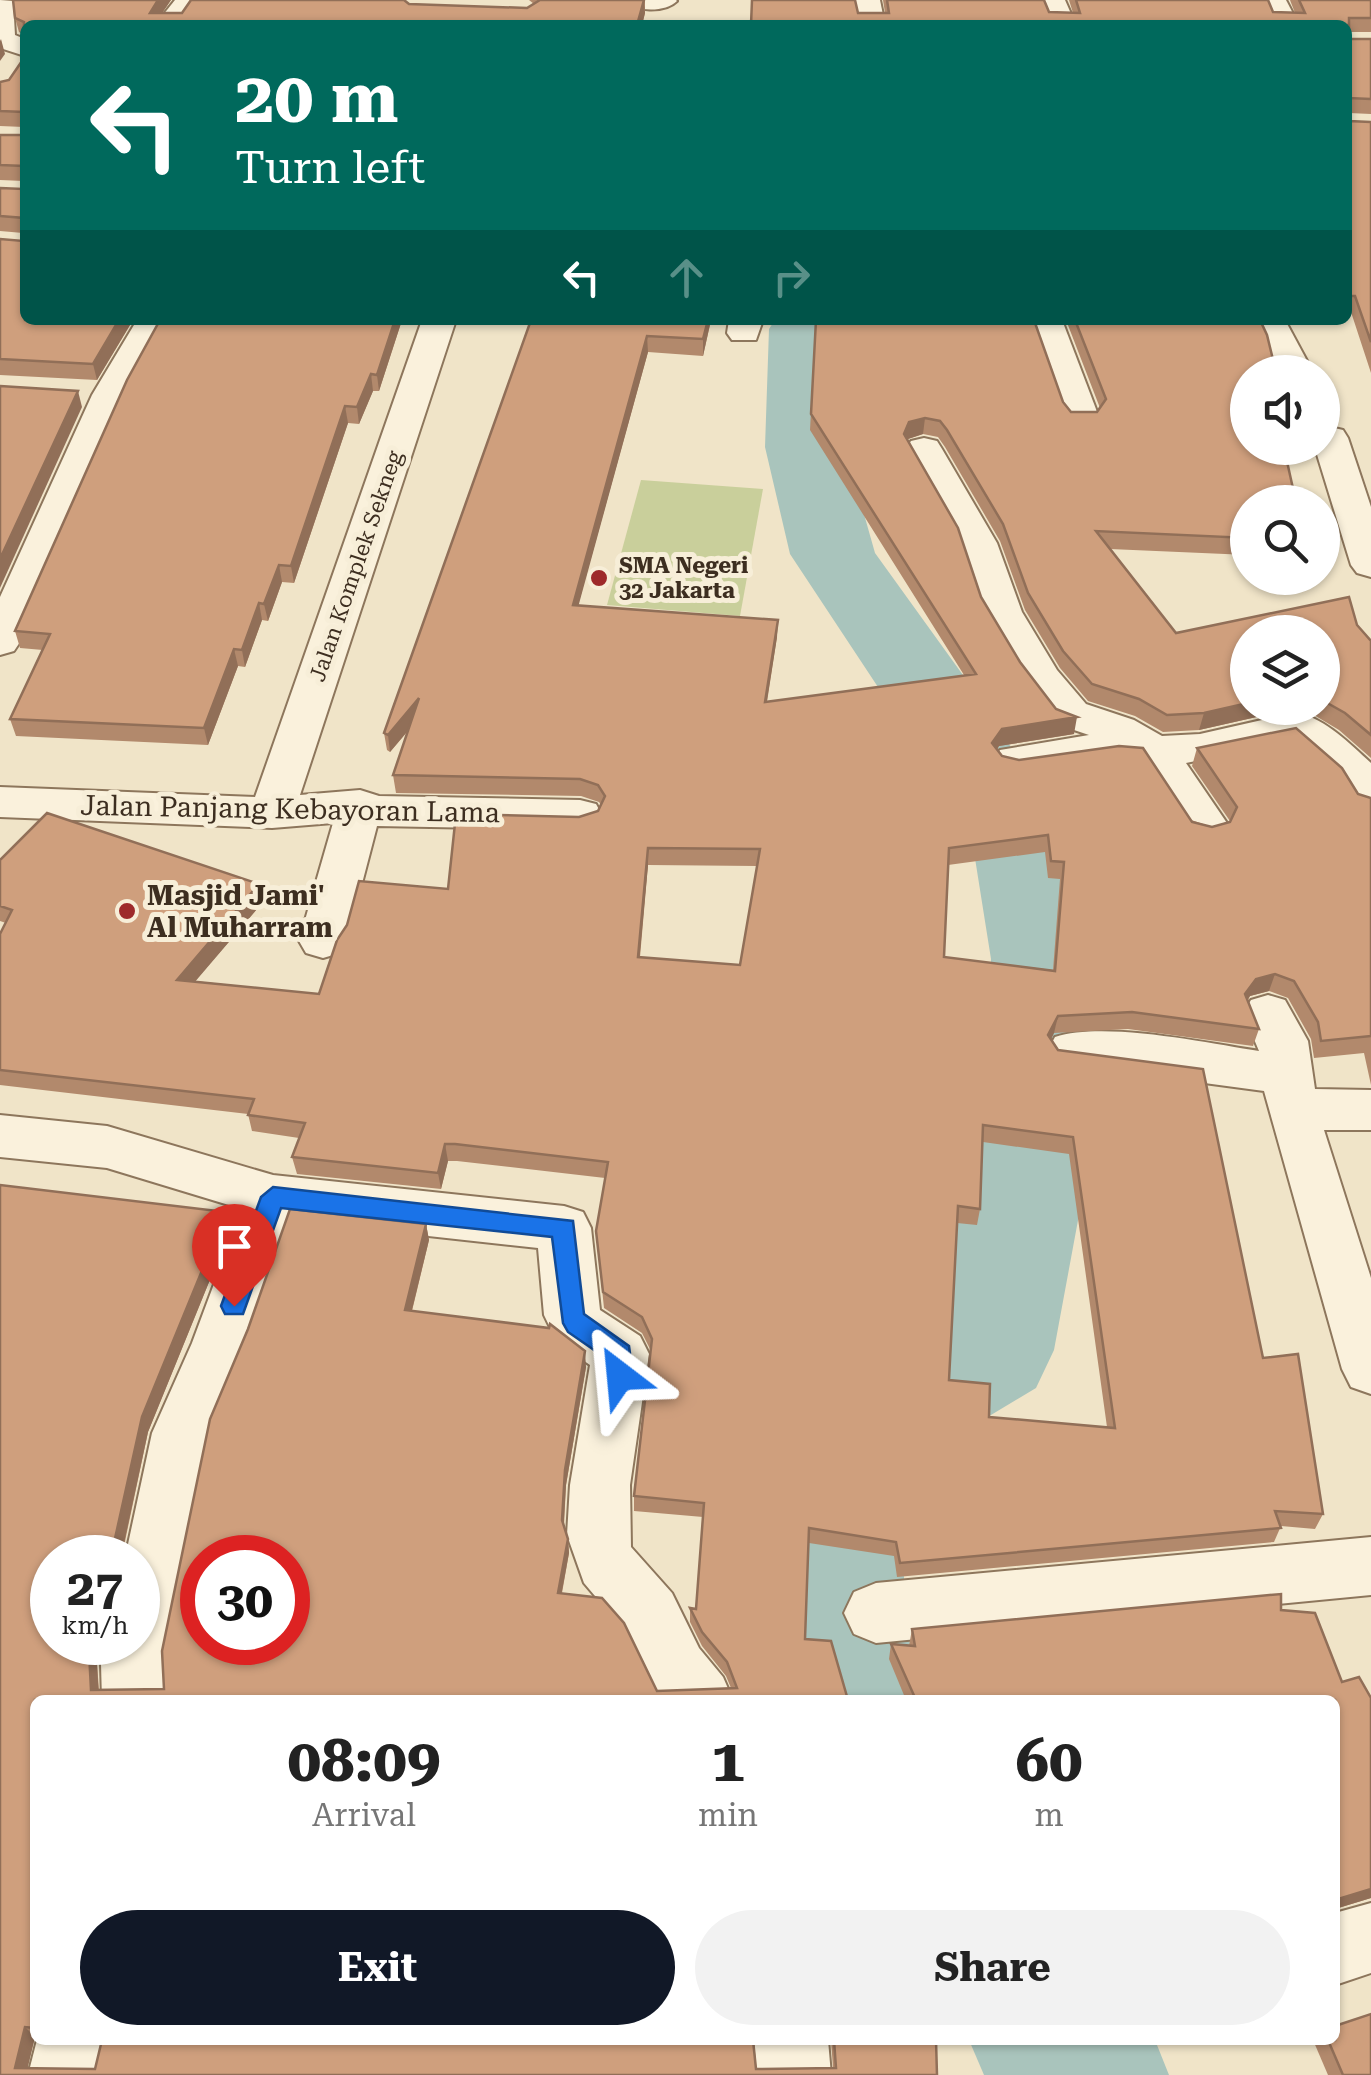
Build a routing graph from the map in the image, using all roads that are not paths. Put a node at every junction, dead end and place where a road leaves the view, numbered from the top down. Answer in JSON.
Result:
{"nodes":[{"id":1,"x":0,"y":0,"type":"edge"},
{"id":2,"x":189,"y":0,"type":"edge"},
{"id":3,"x":636,"y":0,"type":"edge"},
{"id":4,"x":664,"y":2,"type":"edge"},
{"id":5,"x":172,"y":20,"type":"edge"},
{"id":6,"x":20,"y":55,"type":"edge"},
{"id":7,"x":150,"y":325,"type":"edge"},
{"id":8,"x":437,"y":325,"type":"edge"},
{"id":9,"x":1046,"y":325,"type":"edge"},
{"id":10,"x":1271,"y":325,"type":"edge"},
{"id":11,"x":1287,"y":355,"type":"edge"},
{"id":12,"x":1081,"y":417,"type":"edge"},
{"id":13,"x":1340,"y":433,"type":"edge"},
{"id":14,"x":1371,"y":437,"type":"edge"},
{"id":15,"x":924,"y":450,"type":"dead end"},
{"id":16,"x":1337,"y":465,"type":"edge"},
{"id":17,"x":1371,"y":566,"type":"edge"},
{"id":18,"x":15,"y":567,"type":"edge"},
{"id":19,"x":0,"y":642,"type":"edge"},
{"id":20,"x":1155,"y":750,"type":"junction"},
{"id":21,"x":1015,"y":760,"type":"edge"},
{"id":22,"x":1371,"y":798,"type":"edge"},
{"id":23,"x":0,"y":802,"type":"edge"},
{"id":24,"x":360,"y":805,"type":"junction"},
{"id":25,"x":272,"y":813,"type":"junction"},
{"id":26,"x":580,"y":815,"type":"edge"},
{"id":27,"x":1206,"y":826,"type":"edge"},
{"id":28,"x":322,"y":941,"type":"dead end"},
{"id":29,"x":1268,"y":1013,"type":"dead end"},
{"id":30,"x":1073,"y":1050,"type":"edge"},
{"id":31,"x":1290,"y":1092,"type":"junction"},
{"id":32,"x":1371,"y":1110,"type":"edge"},
{"id":33,"x":0,"y":1136,"type":"edge"},
{"id":34,"x":273,"y":1197,"type":"junction"},
{"id":35,"x":1371,"y":1369,"type":"edge"},
{"id":36,"x":1371,"y":1566,"type":"edge"},
{"id":37,"x":876,"y":1613,"type":"dead end"},
{"id":38,"x":135,"y":1695,"type":"edge"},
{"id":39,"x":695,"y":1695,"type":"edge"},
{"id":40,"x":1371,"y":1938,"type":"edge"},
{"id":41,"x":1340,"y":1947,"type":"edge"},
{"id":42,"x":73,"y":2045,"type":"edge"},
{"id":43,"x":791,"y":2045,"type":"edge"},
{"id":44,"x":65,"y":2075,"type":"edge"},
{"id":45,"x":794,"y":2075,"type":"edge"}],
"edges":[{"from":1,"to":6,"type":"street"},
{"from":2,"to":5,"type":"street"},
{"from":3,"to":4,"type":"street"},
{"from":7,"to":18,"type":"street"},
{"from":8,"to":25,"type":"street","name":"Jalan Komplek Sekneg"},
{"from":9,"to":12,"type":"street"},
{"from":10,"to":11,"type":"street"},
{"from":13,"to":14,"type":"street"},
{"from":15,"to":20,"type":"street"},
{"from":16,"to":17,"type":"street"},
{"from":18,"to":19,"type":"street"},
{"from":20,"to":21,"type":"street"},
{"from":20,"to":22,"type":"street"},
{"from":20,"to":27,"type":"street"},
{"from":23,"to":25,"type":"street","name":"Jalan Panjang Kebayoran Lama"},
{"from":24,"to":25,"type":"street","name":"Jalan Panjang Kebayoran Lama"},
{"from":24,"to":26,"type":"street","name":"Jalan Panjang Kebayoran Lama"},
{"from":24,"to":28,"type":"street"},
{"from":29,"to":31,"type":"street"},
{"from":30,"to":31,"type":"street"},
{"from":31,"to":32,"type":"street"},
{"from":31,"to":35,"type":"street"},
{"from":33,"to":34,"type":"street"},
{"from":34,"to":38,"type":"street"},
{"from":34,"to":39,"type":"street"},
{"from":36,"to":37,"type":"street"},
{"from":40,"to":41,"type":"street"},
{"from":42,"to":44,"type":"street"},
{"from":43,"to":45,"type":"street"}]}
